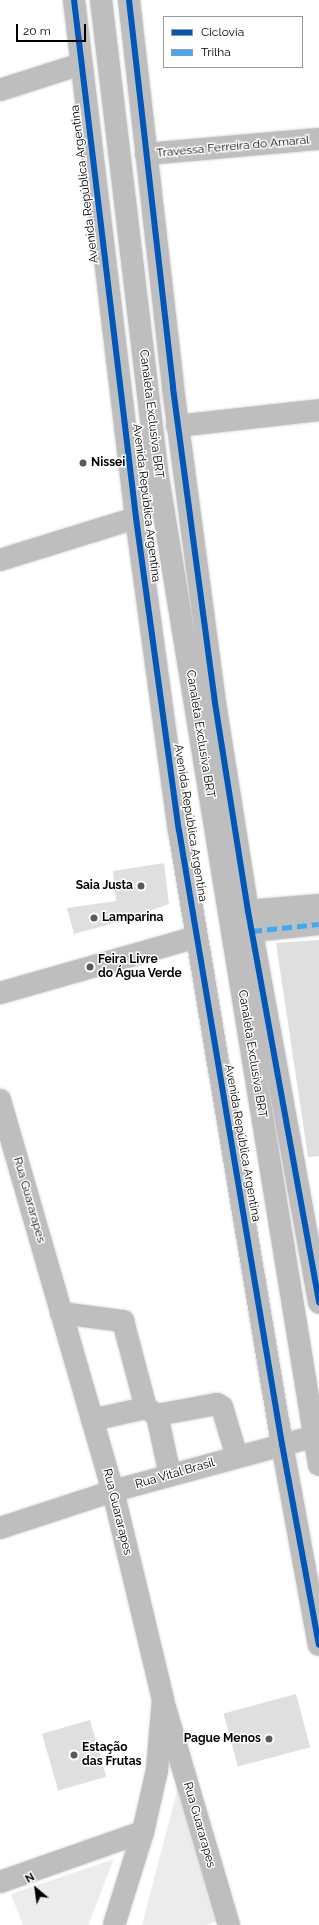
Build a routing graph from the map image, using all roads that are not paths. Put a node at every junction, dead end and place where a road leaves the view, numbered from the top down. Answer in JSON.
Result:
{"nodes":[{"id":1,"x":74,"y":0,"type":"edge"},
{"id":2,"x":101,"y":0,"type":"edge"},
{"id":3,"x":129,"y":0,"type":"edge"},
{"id":4,"x":81,"y":64,"type":"junction"},
{"id":5,"x":0,"y":90,"type":"edge"},
{"id":6,"x":319,"y":139,"type":"edge"},
{"id":7,"x":146,"y":154,"type":"junction"},
{"id":8,"x":319,"y":410,"type":"edge"},
{"id":9,"x":178,"y":426,"type":"junction"},
{"id":10,"x":157,"y":471,"type":"junction"},
{"id":11,"x":136,"y":518,"type":"junction"},
{"id":12,"x":0,"y":560,"type":"edge"},
{"id":13,"x":319,"y":905,"type":"edge"},
{"id":14,"x":250,"y":921,"type":"junction"},
{"id":15,"x":319,"y":924,"type":"edge"},
{"id":16,"x":196,"y":936,"type":"junction"},
{"id":17,"x":0,"y":993,"type":"edge"},
{"id":18,"x":0,"y":1100,"type":"edge"},
{"id":19,"x":319,"y":1303,"type":"edge"},
{"id":20,"x":61,"y":1313,"type":"junction"},
{"id":21,"x":151,"y":1412,"type":"junction"},
{"id":22,"x":92,"y":1420,"type":"junction"},
{"id":23,"x":317,"y":1435,"type":"edge"},
{"id":24,"x":282,"y":1444,"type":"junction"},
{"id":25,"x":237,"y":1456,"type":"junction"},
{"id":26,"x":319,"y":1465,"type":"edge"},
{"id":27,"x":170,"y":1475,"type":"junction"},
{"id":28,"x":112,"y":1491,"type":"junction"},
{"id":29,"x":0,"y":1528,"type":"edge"},
{"id":30,"x":319,"y":1644,"type":"edge"},
{"id":31,"x":163,"y":1700,"type":"junction"},
{"id":32,"x":143,"y":1832,"type":"junction"},
{"id":33,"x":0,"y":1882,"type":"edge"},
{"id":34,"x":114,"y":1925,"type":"edge"},
{"id":35,"x":229,"y":1925,"type":"edge"}],
"edges":[{"from":1,"to":4,"type":"street","name":"Avenida República Argentina"},
{"from":2,"to":10,"type":"street","name":"Canaleta Exclusiva BRT"},
{"from":3,"to":7,"type":"street"},
{"from":4,"to":5,"type":"street"},
{"from":4,"to":11,"type":"street","name":"Avenida República Argentina"},
{"from":6,"to":7,"type":"street","name":"Travessa Ferreira do Amaral"},
{"from":7,"to":9,"type":"street"},
{"from":8,"to":9,"type":"street"},
{"from":9,"to":10,"type":"street"},
{"from":9,"to":14,"type":"street"},
{"from":10,"to":11,"type":"street"},
{"from":10,"to":23,"type":"street","name":"Canaleta Exclusiva BRT"},
{"from":11,"to":12,"type":"street"},
{"from":11,"to":16,"type":"street","name":"Avenida República Argentina"},
{"from":13,"to":14,"type":"street"},
{"from":14,"to":15,"type":"street"},
{"from":14,"to":19,"type":"street"},
{"from":16,"to":17,"type":"street"},
{"from":16,"to":24,"type":"street","name":"Avenida República Argentina"},
{"from":18,"to":20,"type":"street","name":"Rua Guararapes"},
{"from":20,"to":21,"type":"street"},
{"from":20,"to":22,"type":"street","name":"Rua Guararapes"},
{"from":21,"to":22,"type":"street"},
{"from":21,"to":25,"type":"street"},
{"from":21,"to":27,"type":"street"},
{"from":22,"to":28,"type":"street","name":"Rua Guararapes"},
{"from":23,"to":24,"type":"street","name":"Rua Vital Brasil"},
{"from":23,"to":26,"type":"street","name":"Canaleta Exclusiva BRT"},
{"from":24,"to":25,"type":"street","name":"Rua Vital Brasil"},
{"from":24,"to":30,"type":"street","name":"Avenida República Argentina"},
{"from":25,"to":27,"type":"street","name":"Rua Vital Brasil"},
{"from":27,"to":28,"type":"street","name":"Rua Vital Brasil"},
{"from":28,"to":29,"type":"street","name":"Rua Vital Brasil"},
{"from":28,"to":31,"type":"street","name":"Rua Guararapes"},
{"from":31,"to":32,"type":"street"},
{"from":31,"to":35,"type":"street","name":"Rua Guararapes"},
{"from":32,"to":33,"type":"street"},
{"from":32,"to":34,"type":"street"}]}
